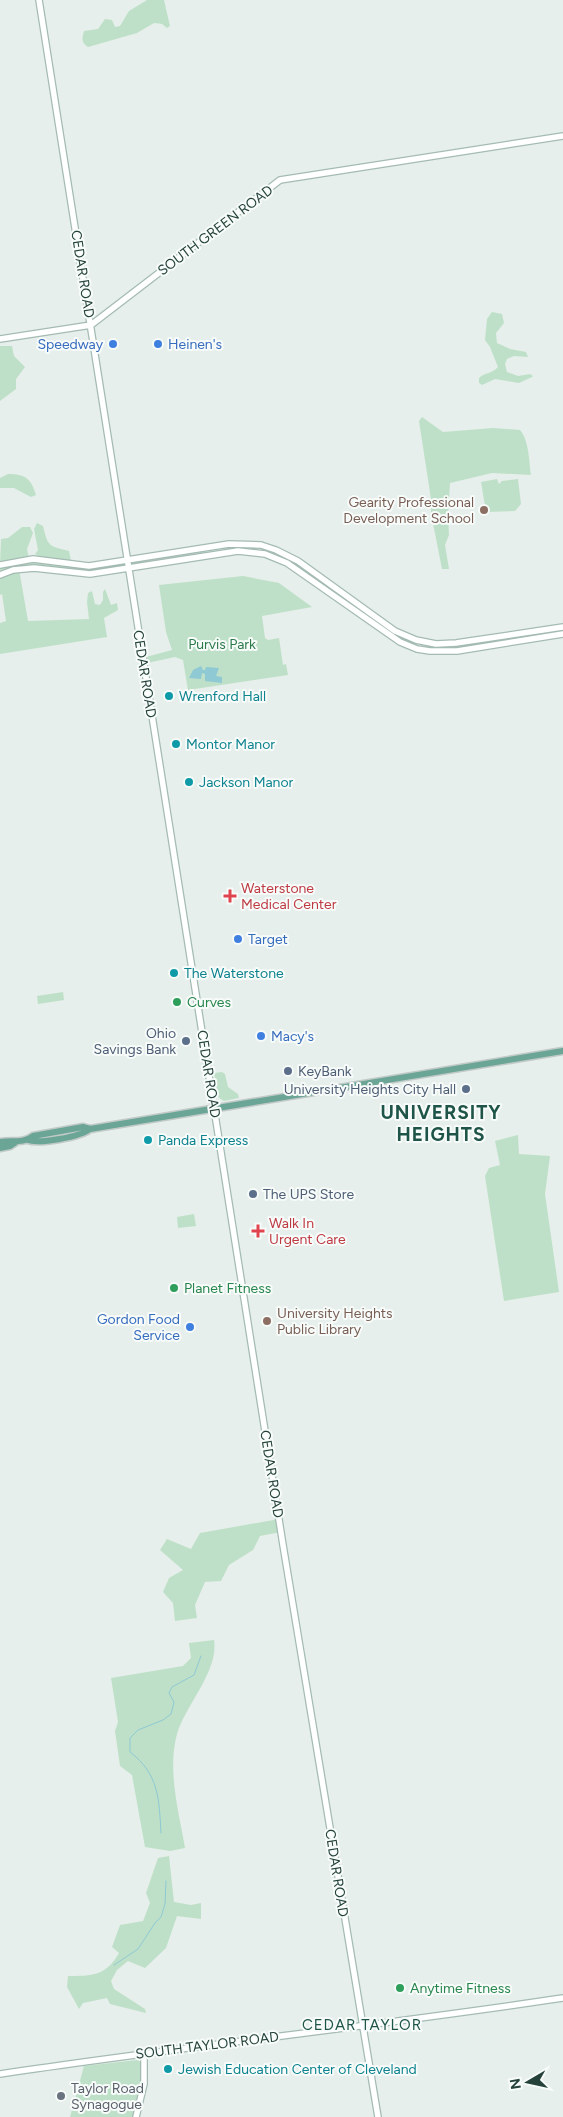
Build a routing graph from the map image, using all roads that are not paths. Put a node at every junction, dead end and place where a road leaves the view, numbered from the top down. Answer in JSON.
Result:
{"nodes":[{"id":1,"x":40,"y":0,"type":"edge"},
{"id":2,"x":563,"y":136,"type":"edge"},
{"id":3,"x":91,"y":325,"type":"junction"},
{"id":4,"x":0,"y":339,"type":"edge"},
{"id":5,"x":127,"y":560,"type":"junction"},
{"id":6,"x":0,"y":565,"type":"edge"},
{"id":7,"x":129,"y":568,"type":"junction"},
{"id":8,"x":0,"y":575,"type":"edge"},
{"id":9,"x":563,"y":627,"type":"edge"},
{"id":10,"x":544,"y":630,"type":"junction"},
{"id":11,"x":563,"y":634,"type":"edge"},
{"id":12,"x":546,"y":637,"type":"junction"},
{"id":13,"x":563,"y":1051,"type":"edge"},
{"id":14,"x":215,"y":1108,"type":"junction"},
{"id":15,"x":0,"y":1142,"type":"edge"},
{"id":16,"x":16,"y":1142,"type":"junction"},
{"id":17,"x":0,"y":1148,"type":"edge"},
{"id":18,"x":563,"y":1998,"type":"edge"},
{"id":19,"x":362,"y":2025,"type":"junction"},
{"id":20,"x":144,"y":2053,"type":"junction"},
{"id":21,"x":0,"y":2074,"type":"edge"},
{"id":22,"x":136,"y":2117,"type":"edge"},
{"id":23,"x":378,"y":2117,"type":"edge"}],
"edges":[{"from":1,"to":3,"type":"main road","name":"CEDAR ROAD"},
{"from":2,"to":3,"type":"main road","name":"SOUTH GREEN ROAD"},
{"from":3,"to":4,"type":"main road","name":"SOUTH GREEN ROAD"},
{"from":3,"to":5,"type":"main road","name":"CEDAR ROAD"},
{"from":5,"to":6,"type":"main road"},
{"from":5,"to":7,"type":"main road","name":"CEDAR ROAD"},
{"from":5,"to":10,"type":"main road"},
{"from":7,"to":8,"type":"main road"},
{"from":7,"to":12,"type":"main road"},
{"from":7,"to":14,"type":"main road","name":"CEDAR ROAD"},
{"from":9,"to":10,"type":"main road"},
{"from":10,"to":12,"type":"main road"},
{"from":11,"to":12,"type":"main road"},
{"from":13,"to":14,"type":"main road"},
{"from":14,"to":16,"type":"main road"},
{"from":14,"to":19,"type":"main road","name":"CEDAR ROAD"},
{"from":15,"to":16,"type":"main road"},
{"from":16,"to":17,"type":"main road"},
{"from":18,"to":19,"type":"main road","name":"SOUTH TAYLOR ROAD"},
{"from":19,"to":20,"type":"main road","name":"SOUTH TAYLOR ROAD"},
{"from":19,"to":23,"type":"main road","name":"CEDAR ROAD"},
{"from":20,"to":21,"type":"main road","name":"SOUTH TAYLOR ROAD"},
{"from":20,"to":22,"type":"main road"}]}
